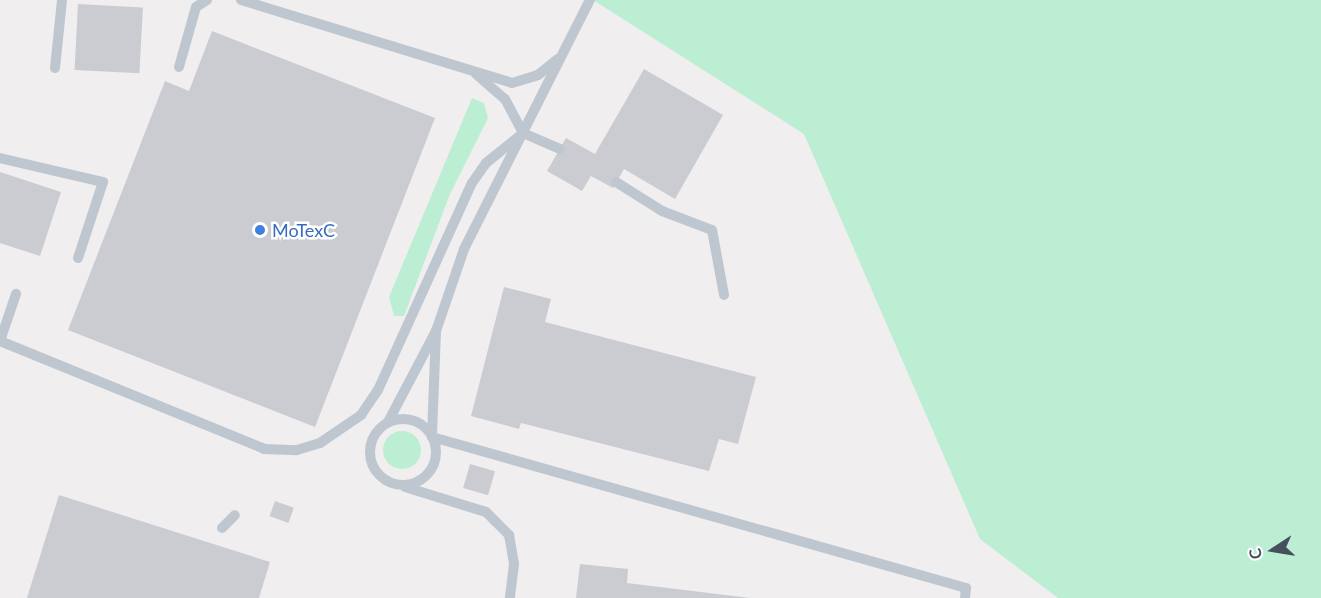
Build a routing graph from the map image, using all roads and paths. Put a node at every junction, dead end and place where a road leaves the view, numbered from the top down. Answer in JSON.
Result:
{"nodes":[{"id":1,"x":62,"y":0,"type":"edge"},
{"id":2,"x":207,"y":0,"type":"edge"},
{"id":3,"x":241,"y":0,"type":"edge"},
{"id":4,"x":590,"y":0,"type":"edge"},
{"id":5,"x":561,"y":57,"type":"junction"},
{"id":6,"x":179,"y":67,"type":"dead end"},
{"id":7,"x":56,"y":68,"type":"dead end"},
{"id":8,"x":471,"y":70,"type":"junction"},
{"id":9,"x":523,"y":133,"type":"junction"},
{"id":10,"x":560,"y":149,"type":"dead end"},
{"id":11,"x":0,"y":158,"type":"edge"},
{"id":12,"x":616,"y":182,"type":"dead end"},
{"id":13,"x":78,"y":258,"type":"dead end"},
{"id":14,"x":16,"y":294,"type":"dead end"},
{"id":15,"x":724,"y":295,"type":"dead end"},
{"id":16,"x":436,"y":331,"type":"junction"},
{"id":17,"x":0,"y":341,"type":"edge"},
{"id":18,"x":388,"y":422,"type":"junction"},
{"id":19,"x":432,"y":437,"type":"junction"},
{"id":20,"x":399,"y":486,"type":"junction"},
{"id":21,"x":235,"y":515,"type":"dead end"},
{"id":22,"x":222,"y":528,"type":"dead end"},
{"id":23,"x":510,"y":598,"type":"edge"},
{"id":24,"x":965,"y":598,"type":"edge"}],
"edges":[{"from":1,"to":7,"type":"lane"},
{"from":2,"to":6,"type":"lane"},
{"from":3,"to":8,"type":"lane"},
{"from":4,"to":5,"type":"lane"},
{"from":5,"to":8,"type":"lane"},
{"from":5,"to":9,"type":"lane"},
{"from":8,"to":9,"type":"lane"},
{"from":9,"to":10,"type":"lane"},
{"from":9,"to":16,"type":"lane"},
{"from":9,"to":17,"type":"lane"},
{"from":11,"to":13,"type":"lane"},
{"from":12,"to":15,"type":"lane"},
{"from":14,"to":17,"type":"lane"},
{"from":16,"to":18,"type":"lane"},
{"from":16,"to":19,"type":"lane"},
{"from":18,"to":19,"type":"lane"},
{"from":18,"to":20,"type":"lane"},
{"from":19,"to":20,"type":"lane"},
{"from":19,"to":24,"type":"lane"},
{"from":20,"to":23,"type":"lane"},
{"from":21,"to":22,"type":"lane"}]}
